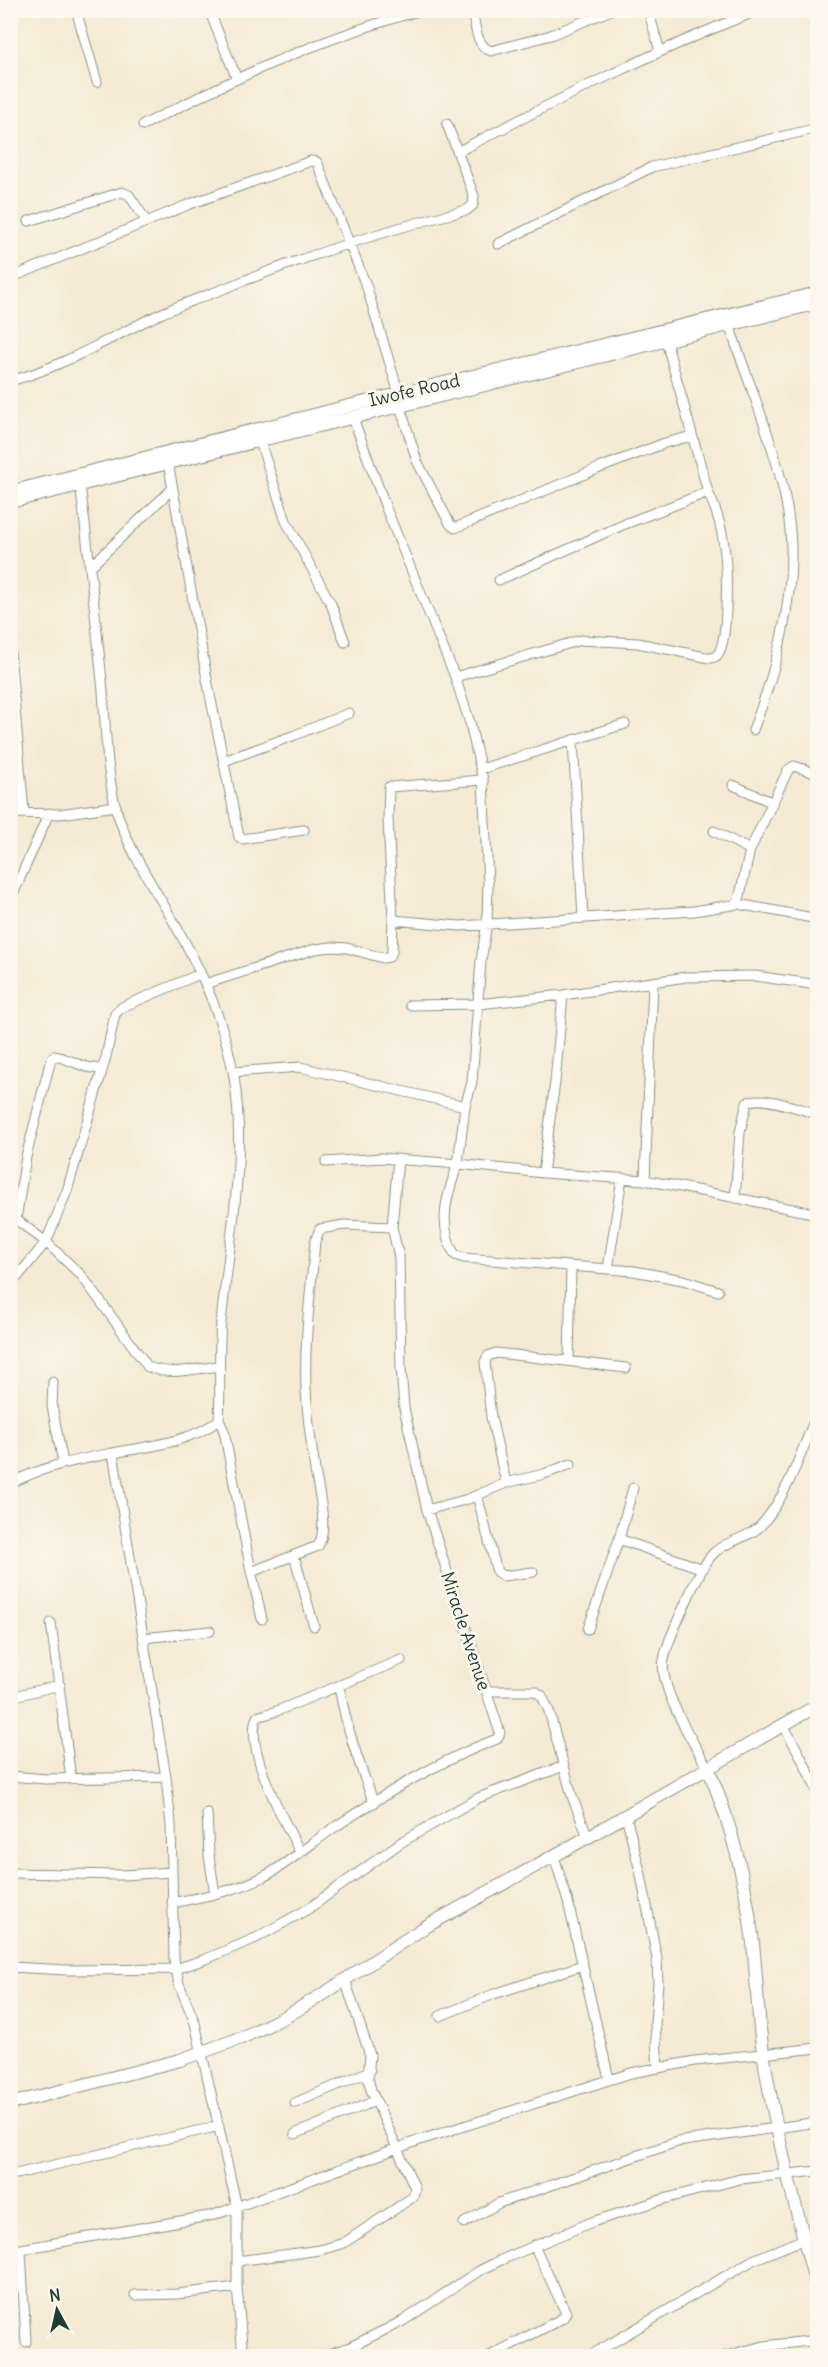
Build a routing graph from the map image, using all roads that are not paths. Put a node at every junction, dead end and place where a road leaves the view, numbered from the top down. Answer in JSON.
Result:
{"nodes":[{"id":1,"x":76,"y":10,"type":"edge"},
{"id":2,"x":209,"y":10,"type":"edge"},
{"id":3,"x":421,"y":10,"type":"edge"},
{"id":4,"x":472,"y":10,"type":"edge"},
{"id":5,"x":611,"y":10,"type":"edge"},
{"id":6,"x":648,"y":10,"type":"edge"},
{"id":7,"x":759,"y":10,"type":"edge"},
{"id":8,"x":660,"y":51,"type":"junction"},
{"id":9,"x":237,"y":79,"type":"junction"},
{"id":10,"x":97,"y":82,"type":"dead end"},
{"id":11,"x":10,"y":116,"type":"edge"},
{"id":12,"x":447,"y":124,"type":"dead end"},
{"id":13,"x":143,"y":125,"type":"dead end"},
{"id":14,"x":818,"y":128,"type":"edge"},
{"id":15,"x":10,"y":139,"type":"edge"},
{"id":16,"x":459,"y":152,"type":"junction"},
{"id":17,"x":28,"y":220,"type":"dead end"},
{"id":18,"x":147,"y":222,"type":"junction"},
{"id":19,"x":349,"y":242,"type":"junction"},
{"id":20,"x":498,"y":244,"type":"dead end"},
{"id":21,"x":10,"y":278,"type":"edge"},
{"id":22,"x":817,"y":303,"type":"edge"},
{"id":23,"x":729,"y":324,"type":"junction"},
{"id":24,"x":666,"y":341,"type":"junction"},
{"id":25,"x":10,"y":381,"type":"edge"},
{"id":26,"x":400,"y":400,"type":"junction"},
{"id":27,"x":353,"y":418,"type":"junction"},
{"id":28,"x":692,"y":436,"type":"junction"},
{"id":29,"x":259,"y":440,"type":"junction"},
{"id":30,"x":168,"y":462,"type":"junction"},
{"id":31,"x":80,"y":484,"type":"junction"},
{"id":32,"x":172,"y":489,"type":"junction"},
{"id":33,"x":10,"y":492,"type":"edge"},
{"id":34,"x":708,"y":492,"type":"junction"},
{"id":35,"x":10,"y":502,"type":"edge"},
{"id":36,"x":91,"y":566,"type":"junction"},
{"id":37,"x":499,"y":580,"type":"dead end"},
{"id":38,"x":345,"y":642,"type":"dead end"},
{"id":39,"x":10,"y":653,"type":"edge"},
{"id":40,"x":455,"y":677,"type":"junction"},
{"id":41,"x":349,"y":713,"type":"dead end"},
{"id":42,"x":625,"y":724,"type":"dead end"},
{"id":43,"x":753,"y":730,"type":"dead end"},
{"id":44,"x":573,"y":740,"type":"junction"},
{"id":45,"x":224,"y":761,"type":"junction"},
{"id":46,"x":481,"y":769,"type":"junction"},
{"id":47,"x":818,"y":774,"type":"edge"},
{"id":48,"x":483,"y":780,"type":"junction"},
{"id":49,"x":733,"y":785,"type":"dead end"},
{"id":50,"x":771,"y":802,"type":"junction"},
{"id":51,"x":116,"y":806,"type":"junction"},
{"id":52,"x":24,"y":812,"type":"junction"},
{"id":53,"x":10,"y":813,"type":"edge"},
{"id":54,"x":49,"y":813,"type":"junction"},
{"id":55,"x":304,"y":830,"type":"dead end"},
{"id":56,"x":714,"y":831,"type":"dead end"},
{"id":57,"x":750,"y":849,"type":"junction"},
{"id":58,"x":10,"y":901,"type":"edge"},
{"id":59,"x":738,"y":904,"type":"junction"},
{"id":60,"x":583,"y":918,"type":"junction"},
{"id":61,"x":818,"y":919,"type":"edge"},
{"id":62,"x":393,"y":920,"type":"junction"},
{"id":63,"x":487,"y":923,"type":"junction"},
{"id":64,"x":200,"y":974,"type":"junction"},
{"id":65,"x":653,"y":983,"type":"junction"},
{"id":66,"x":205,"y":984,"type":"junction"},
{"id":67,"x":818,"y":985,"type":"edge"},
{"id":68,"x":563,"y":995,"type":"junction"},
{"id":69,"x":478,"y":1004,"type":"junction"},
{"id":70,"x":410,"y":1005,"type":"dead end"},
{"id":71,"x":102,"y":1068,"type":"junction"},
{"id":72,"x":233,"y":1072,"type":"junction"},
{"id":73,"x":465,"y":1106,"type":"junction"},
{"id":74,"x":818,"y":1114,"type":"edge"},
{"id":75,"x":398,"y":1159,"type":"junction"},
{"id":76,"x":326,"y":1162,"type":"dead end"},
{"id":77,"x":458,"y":1164,"type":"junction"},
{"id":78,"x":543,"y":1173,"type":"junction"},
{"id":79,"x":622,"y":1178,"type":"junction"},
{"id":80,"x":645,"y":1180,"type":"junction"},
{"id":81,"x":735,"y":1198,"type":"junction"},
{"id":82,"x":818,"y":1214,"type":"edge"},
{"id":83,"x":13,"y":1217,"type":"edge"},
{"id":84,"x":392,"y":1227,"type":"junction"},
{"id":85,"x":46,"y":1242,"type":"junction"},
{"id":86,"x":571,"y":1267,"type":"junction"},
{"id":87,"x":608,"y":1269,"type":"junction"},
{"id":88,"x":12,"y":1283,"type":"edge"},
{"id":89,"x":718,"y":1291,"type":"dead end"},
{"id":90,"x":569,"y":1361,"type":"junction"},
{"id":91,"x":219,"y":1366,"type":"junction"},
{"id":92,"x":626,"y":1368,"type":"dead end"},
{"id":93,"x":52,"y":1382,"type":"dead end"},
{"id":94,"x":818,"y":1412,"type":"edge"},
{"id":95,"x":219,"y":1420,"type":"junction"},
{"id":96,"x":113,"y":1453,"type":"junction"},
{"id":97,"x":63,"y":1463,"type":"junction"},
{"id":98,"x":572,"y":1464,"type":"dead end"},
{"id":99,"x":10,"y":1472,"type":"edge"},
{"id":100,"x":20,"y":1479,"type":"junction"},
{"id":101,"x":506,"y":1483,"type":"junction"},
{"id":102,"x":10,"y":1484,"type":"edge"},
{"id":103,"x":633,"y":1488,"type":"dead end"},
{"id":104,"x":477,"y":1495,"type":"junction"},
{"id":105,"x":427,"y":1510,"type":"junction"},
{"id":106,"x":619,"y":1539,"type":"junction"},
{"id":107,"x":294,"y":1555,"type":"junction"},
{"id":108,"x":703,"y":1569,"type":"junction"},
{"id":109,"x":251,"y":1572,"type":"junction"},
{"id":110,"x":533,"y":1572,"type":"dead end"},
{"id":111,"x":262,"y":1619,"type":"dead end"},
{"id":112,"x":51,"y":1623,"type":"dead end"},
{"id":113,"x":314,"y":1626,"type":"dead end"},
{"id":114,"x":588,"y":1629,"type":"dead end"},
{"id":115,"x":210,"y":1631,"type":"dead end"},
{"id":116,"x":143,"y":1638,"type":"junction"},
{"id":117,"x":401,"y":1660,"type":"dead end"},
{"id":118,"x":60,"y":1685,"type":"junction"},
{"id":119,"x":339,"y":1686,"type":"junction"},
{"id":120,"x":486,"y":1691,"type":"junction"},
{"id":121,"x":10,"y":1697,"type":"edge"},
{"id":122,"x":818,"y":1705,"type":"edge"},
{"id":123,"x":783,"y":1725,"type":"junction"},
{"id":124,"x":564,"y":1766,"type":"junction"},
{"id":125,"x":708,"y":1768,"type":"junction"},
{"id":126,"x":10,"y":1776,"type":"edge"},
{"id":127,"x":166,"y":1777,"type":"junction"},
{"id":128,"x":71,"y":1779,"type":"junction"},
{"id":129,"x":818,"y":1792,"type":"edge"},
{"id":130,"x":374,"y":1803,"type":"junction"},
{"id":131,"x":207,"y":1813,"type":"dead end"},
{"id":132,"x":626,"y":1816,"type":"junction"},
{"id":133,"x":588,"y":1838,"type":"junction"},
{"id":134,"x":300,"y":1852,"type":"junction"},
{"id":135,"x":554,"y":1856,"type":"junction"},
{"id":136,"x":172,"y":1872,"type":"junction"},
{"id":137,"x":10,"y":1873,"type":"edge"},
{"id":138,"x":215,"y":1894,"type":"junction"},
{"id":139,"x":172,"y":1903,"type":"junction"},
{"id":140,"x":583,"y":1965,"type":"junction"},
{"id":141,"x":10,"y":1967,"type":"edge"},
{"id":142,"x":176,"y":1969,"type":"junction"},
{"id":143,"x":345,"y":1980,"type":"junction"},
{"id":144,"x":440,"y":2016,"type":"dead end"},
{"id":145,"x":818,"y":2048,"type":"edge"},
{"id":146,"x":762,"y":2052,"type":"junction"},
{"id":147,"x":202,"y":2054,"type":"junction"},
{"id":148,"x":658,"y":2068,"type":"junction"},
{"id":149,"x":370,"y":2071,"type":"junction"},
{"id":150,"x":609,"y":2079,"type":"junction"},
{"id":151,"x":10,"y":2087,"type":"edge"},
{"id":152,"x":375,"y":2101,"type":"junction"},
{"id":153,"x":294,"y":2103,"type":"dead end"},
{"id":154,"x":12,"y":2104,"type":"edge"},
{"id":155,"x":818,"y":2122,"type":"edge"},
{"id":156,"x":219,"y":2126,"type":"junction"},
{"id":157,"x":778,"y":2127,"type":"junction"},
{"id":158,"x":295,"y":2134,"type":"dead end"},
{"id":159,"x":397,"y":2149,"type":"junction"},
{"id":160,"x":818,"y":2171,"type":"edge"},
{"id":161,"x":16,"y":2174,"type":"dead end"},
{"id":162,"x":788,"y":2174,"type":"junction"},
{"id":163,"x":237,"y":2208,"type":"junction"},
{"id":164,"x":464,"y":2223,"type":"dead end"},
{"id":165,"x":804,"y":2239,"type":"junction"},
{"id":166,"x":534,"y":2245,"type":"junction"},
{"id":167,"x":21,"y":2250,"type":"junction"},
{"id":168,"x":10,"y":2251,"type":"edge"},
{"id":169,"x":237,"y":2261,"type":"junction"},
{"id":170,"x":814,"y":2267,"type":"edge"},
{"id":171,"x":237,"y":2288,"type":"junction"},
{"id":172,"x":818,"y":2292,"type":"edge"},
{"id":173,"x":135,"y":2295,"type":"dead end"},
{"id":174,"x":818,"y":2340,"type":"edge"},
{"id":175,"x":26,"y":2342,"type":"dead end"},
{"id":176,"x":593,"y":2354,"type":"dead end"},
{"id":177,"x":243,"y":2356,"type":"edge"},
{"id":178,"x":323,"y":2356,"type":"edge"},
{"id":179,"x":490,"y":2356,"type":"edge"},
{"id":180,"x":725,"y":2356,"type":"edge"}],
"edges":[{"from":1,"to":10,"type":"street"},
{"from":2,"to":9,"type":"street"},
{"from":3,"to":9,"type":"street"},
{"from":4,"to":5,"type":"street"},
{"from":6,"to":8,"type":"street"},
{"from":7,"to":8,"type":"street"},
{"from":8,"to":16,"type":"street"},
{"from":9,"to":13,"type":"street"},
{"from":11,"to":15,"type":"street"},
{"from":12,"to":16,"type":"street"},
{"from":14,"to":20,"type":"street"},
{"from":16,"to":19,"type":"street"},
{"from":17,"to":18,"type":"street"},
{"from":18,"to":19,"type":"street"},
{"from":18,"to":21,"type":"street"},
{"from":19,"to":25,"type":"street"},
{"from":19,"to":26,"type":"street"},
{"from":22,"to":23,"type":"street","name":"Iwofe Road"},
{"from":22,"to":26,"type":"street","name":"Iwofe Road"},
{"from":23,"to":24,"type":"street","name":"Iwofe Road"},
{"from":23,"to":43,"type":"street"},
{"from":24,"to":26,"type":"street","name":"Iwofe Road"},
{"from":24,"to":28,"type":"street"},
{"from":26,"to":27,"type":"street","name":"Iwofe Road"},
{"from":26,"to":28,"type":"street"},
{"from":26,"to":33,"type":"street","name":"Iwofe Road"},
{"from":27,"to":29,"type":"street","name":"Iwofe Road"},
{"from":27,"to":40,"type":"street"},
{"from":28,"to":34,"type":"street"},
{"from":29,"to":30,"type":"street","name":"Iwofe Road"},
{"from":29,"to":38,"type":"street"},
{"from":30,"to":31,"type":"street","name":"Iwofe Road"},
{"from":30,"to":32,"type":"street"},
{"from":31,"to":35,"type":"street","name":"Iwofe Road"},
{"from":31,"to":36,"type":"street"},
{"from":32,"to":36,"type":"street"},
{"from":32,"to":45,"type":"street"},
{"from":34,"to":37,"type":"street"},
{"from":34,"to":40,"type":"street"},
{"from":36,"to":51,"type":"street"},
{"from":39,"to":52,"type":"street"},
{"from":40,"to":46,"type":"street"},
{"from":41,"to":45,"type":"street"},
{"from":42,"to":44,"type":"street"},
{"from":44,"to":46,"type":"street"},
{"from":44,"to":60,"type":"street"},
{"from":45,"to":55,"type":"street"},
{"from":46,"to":48,"type":"street"},
{"from":47,"to":50,"type":"street"},
{"from":48,"to":62,"type":"street"},
{"from":48,"to":63,"type":"street"},
{"from":49,"to":50,"type":"street"},
{"from":50,"to":57,"type":"street"},
{"from":51,"to":54,"type":"street"},
{"from":51,"to":64,"type":"street"},
{"from":52,"to":53,"type":"street"},
{"from":52,"to":54,"type":"street"},
{"from":54,"to":58,"type":"street"},
{"from":56,"to":57,"type":"street"},
{"from":57,"to":59,"type":"street"},
{"from":59,"to":60,"type":"street"},
{"from":59,"to":61,"type":"street"},
{"from":60,"to":63,"type":"street"},
{"from":62,"to":63,"type":"street"},
{"from":62,"to":66,"type":"street"},
{"from":63,"to":69,"type":"street"},
{"from":64,"to":66,"type":"street"},
{"from":64,"to":71,"type":"street"},
{"from":65,"to":67,"type":"street"},
{"from":65,"to":68,"type":"street"},
{"from":65,"to":80,"type":"street"},
{"from":66,"to":72,"type":"street"},
{"from":68,"to":69,"type":"street"},
{"from":68,"to":78,"type":"street"},
{"from":69,"to":70,"type":"street"},
{"from":69,"to":73,"type":"street"},
{"from":71,"to":83,"type":"street"},
{"from":71,"to":85,"type":"street"},
{"from":72,"to":73,"type":"street"},
{"from":72,"to":91,"type":"street"},
{"from":73,"to":77,"type":"street"},
{"from":74,"to":81,"type":"street"},
{"from":75,"to":76,"type":"street"},
{"from":75,"to":77,"type":"street"},
{"from":75,"to":84,"type":"street","name":"Miracle Avenue"},
{"from":77,"to":78,"type":"street"},
{"from":77,"to":86,"type":"street"},
{"from":78,"to":79,"type":"street"},
{"from":79,"to":80,"type":"street"},
{"from":79,"to":87,"type":"street"},
{"from":80,"to":81,"type":"street"},
{"from":81,"to":82,"type":"street"},
{"from":83,"to":85,"type":"street"},
{"from":84,"to":105,"type":"street","name":"Miracle Avenue"},
{"from":84,"to":107,"type":"street"},
{"from":85,"to":88,"type":"street"},
{"from":85,"to":91,"type":"street"},
{"from":86,"to":87,"type":"street"},
{"from":86,"to":90,"type":"street"},
{"from":87,"to":89,"type":"street"},
{"from":90,"to":92,"type":"street"},
{"from":90,"to":101,"type":"street"},
{"from":91,"to":95,"type":"street"},
{"from":93,"to":97,"type":"street"},
{"from":94,"to":108,"type":"street"},
{"from":95,"to":96,"type":"street"},
{"from":95,"to":109,"type":"street"},
{"from":96,"to":97,"type":"street"},
{"from":96,"to":116,"type":"street"},
{"from":97,"to":100,"type":"street"},
{"from":98,"to":101,"type":"street"},
{"from":99,"to":100,"type":"street"},
{"from":100,"to":102,"type":"street"},
{"from":101,"to":104,"type":"street"},
{"from":103,"to":106,"type":"street"},
{"from":104,"to":105,"type":"street"},
{"from":104,"to":110,"type":"street"},
{"from":105,"to":120,"type":"street","name":"Miracle Avenue"},
{"from":106,"to":108,"type":"street"},
{"from":106,"to":114,"type":"street"},
{"from":107,"to":109,"type":"street"},
{"from":107,"to":113,"type":"street"},
{"from":108,"to":125,"type":"street"},
{"from":109,"to":111,"type":"street"},
{"from":112,"to":118,"type":"street"},
{"from":115,"to":116,"type":"street"},
{"from":116,"to":127,"type":"street"},
{"from":117,"to":119,"type":"street"},
{"from":118,"to":121,"type":"street"},
{"from":118,"to":128,"type":"street"},
{"from":119,"to":130,"type":"street"},
{"from":119,"to":134,"type":"street"},
{"from":120,"to":124,"type":"street"},
{"from":120,"to":130,"type":"street","name":"Miracle Avenue"},
{"from":122,"to":123,"type":"street"},
{"from":123,"to":125,"type":"street"},
{"from":123,"to":129,"type":"street"},
{"from":124,"to":133,"type":"street"},
{"from":124,"to":142,"type":"street"},
{"from":125,"to":132,"type":"street"},
{"from":125,"to":146,"type":"street"},
{"from":126,"to":128,"type":"street"},
{"from":127,"to":128,"type":"street"},
{"from":127,"to":136,"type":"street"},
{"from":130,"to":134,"type":"street","name":"Miracle Avenue"},
{"from":131,"to":138,"type":"street"},
{"from":132,"to":133,"type":"street"},
{"from":132,"to":148,"type":"street"},
{"from":133,"to":135,"type":"street"},
{"from":134,"to":138,"type":"street","name":"Miracle Avenue"},
{"from":135,"to":140,"type":"street"},
{"from":135,"to":143,"type":"street"},
{"from":136,"to":137,"type":"street"},
{"from":136,"to":139,"type":"street"},
{"from":138,"to":139,"type":"street","name":"Miracle Avenue"},
{"from":139,"to":142,"type":"street"},
{"from":140,"to":144,"type":"street"},
{"from":140,"to":150,"type":"street"},
{"from":141,"to":142,"type":"street"},
{"from":142,"to":147,"type":"street"},
{"from":143,"to":147,"type":"street"},
{"from":143,"to":149,"type":"street"},
{"from":145,"to":146,"type":"street"},
{"from":146,"to":148,"type":"street"},
{"from":146,"to":157,"type":"street"},
{"from":147,"to":154,"type":"street"},
{"from":147,"to":156,"type":"street"},
{"from":148,"to":150,"type":"street"},
{"from":149,"to":152,"type":"street"},
{"from":149,"to":153,"type":"street"},
{"from":150,"to":159,"type":"street"},
{"from":151,"to":154,"type":"street"},
{"from":152,"to":158,"type":"street"},
{"from":152,"to":159,"type":"street"},
{"from":155,"to":157,"type":"street"},
{"from":156,"to":161,"type":"street"},
{"from":156,"to":163,"type":"street"},
{"from":157,"to":162,"type":"street"},
{"from":157,"to":164,"type":"street"},
{"from":159,"to":163,"type":"street"},
{"from":159,"to":169,"type":"street"},
{"from":160,"to":162,"type":"street"},
{"from":162,"to":165,"type":"street"},
{"from":162,"to":166,"type":"street"},
{"from":163,"to":167,"type":"street"},
{"from":163,"to":169,"type":"street"},
{"from":165,"to":170,"type":"street"},
{"from":165,"to":176,"type":"street"},
{"from":166,"to":178,"type":"street"},
{"from":166,"to":179,"type":"street"},
{"from":167,"to":168,"type":"street"},
{"from":167,"to":175,"type":"street"},
{"from":169,"to":171,"type":"street"},
{"from":170,"to":172,"type":"street"},
{"from":171,"to":173,"type":"street"},
{"from":171,"to":177,"type":"street"},
{"from":174,"to":180,"type":"street"}]}
